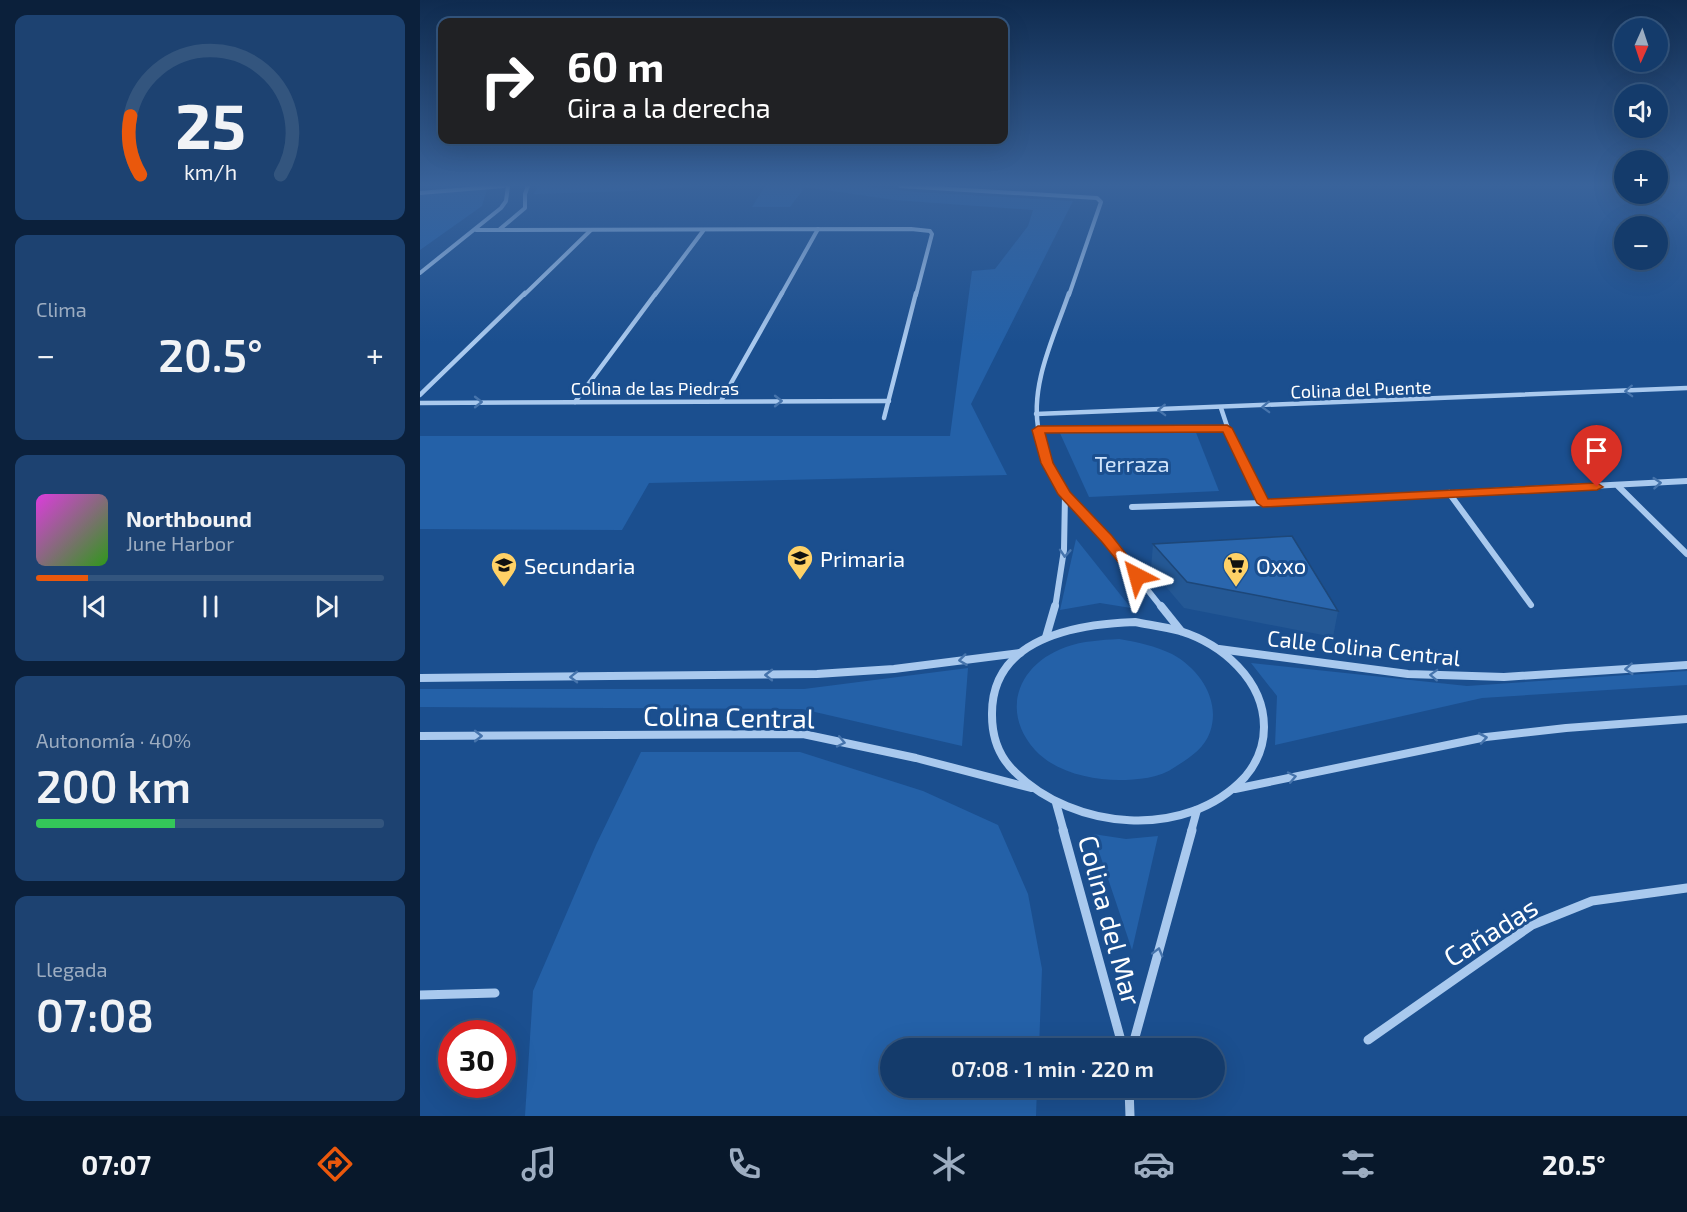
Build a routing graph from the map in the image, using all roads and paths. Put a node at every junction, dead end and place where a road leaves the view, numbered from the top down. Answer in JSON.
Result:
{"nodes":[{"id":1,"x":465,"y":238,"type":"edge"},
{"id":2,"x":583,"y":238,"type":"edge"},
{"id":3,"x":698,"y":238,"type":"edge"},
{"id":4,"x":813,"y":238,"type":"edge"},
{"id":5,"x":931,"y":238,"type":"edge"},
{"id":6,"x":1088,"y":238,"type":"edge"},
{"id":7,"x":420,"y":273,"type":"edge"},
{"id":8,"x":1687,"y":388,"type":"edge"},
{"id":9,"x":420,"y":395,"type":"edge"},
{"id":10,"x":721,"y":401,"type":"junction"},
{"id":11,"x":889,"y":401,"type":"junction"},
{"id":12,"x":575,"y":402,"type":"junction"},
{"id":13,"x":420,"y":403,"type":"edge"},
{"id":14,"x":1221,"y":408,"type":"junction"},
{"id":15,"x":1036,"y":414,"type":"junction"},
{"id":16,"x":884,"y":418,"type":"dead end"},
{"id":17,"x":1227,"y":428,"type":"junction"},
{"id":18,"x":1038,"y":430,"type":"junction"},
{"id":19,"x":1687,"y":481,"type":"edge"},
{"id":20,"x":1618,"y":486,"type":"junction"},
{"id":21,"x":1449,"y":493,"type":"junction"},
{"id":22,"x":1065,"y":494,"type":"junction"},
{"id":23,"x":1263,"y":503,"type":"junction"},
{"id":24,"x":1132,"y":507,"type":"dead end"},
{"id":25,"x":1687,"y":554,"type":"edge"},
{"id":26,"x":1531,"y":605,"type":"dead end"},
{"id":27,"x":1181,"y":631,"type":"junction"},
{"id":28,"x":1046,"y":637,"type":"junction"},
{"id":29,"x":1218,"y":649,"type":"junction"},
{"id":30,"x":1021,"y":653,"type":"junction"},
{"id":31,"x":1687,"y":665,"type":"edge"},
{"id":32,"x":420,"y":678,"type":"edge"},
{"id":33,"x":1687,"y":719,"type":"edge"},
{"id":34,"x":420,"y":736,"type":"edge"},
{"id":35,"x":1031,"y":788,"type":"junction"},
{"id":36,"x":1234,"y":789,"type":"junction"},
{"id":37,"x":1056,"y":803,"type":"junction"},
{"id":38,"x":1197,"y":810,"type":"junction"},
{"id":39,"x":1687,"y":888,"type":"edge"},
{"id":40,"x":495,"y":993,"type":"dead end"},
{"id":41,"x":420,"y":995,"type":"edge"},
{"id":42,"x":1121,"y":1038,"type":"edge"},
{"id":43,"x":1135,"y":1038,"type":"edge"},
{"id":44,"x":1368,"y":1041,"type":"dead end"},
{"id":45,"x":1129,"y":1098,"type":"edge"},
{"id":46,"x":1130,"y":1116,"type":"edge"}],
"edges":[{"from":1,"to":7,"type":"street"},
{"from":2,"to":9,"type":"street"},
{"from":3,"to":12,"type":"street"},
{"from":4,"to":10,"type":"street"},
{"from":5,"to":11,"type":"street"},
{"from":6,"to":15,"type":"street"},
{"from":8,"to":14,"type":"street","name":"Colina del Puente","one_way":true},
{"from":10,"to":11,"type":"street","name":"Colina de las Piedras","one_way":true},
{"from":10,"to":12,"type":"street","name":"Colina de las Piedras"},
{"from":11,"to":16,"type":"street"},
{"from":13,"to":12,"type":"street","name":"Colina de las Piedras","one_way":true},
{"from":14,"to":15,"type":"street","name":"Colina del Puente","one_way":true},
{"from":14,"to":17,"type":"street"},
{"from":15,"to":18,"type":"street"},
{"from":17,"to":18,"type":"street"},
{"from":17,"to":23,"type":"street"},
{"from":18,"to":22,"type":"street"},
{"from":20,"to":19,"type":"street","one_way":true},
{"from":20,"to":21,"type":"street"},
{"from":20,"to":25,"type":"street"},
{"from":21,"to":23,"type":"street"},
{"from":21,"to":26,"type":"street"},
{"from":22,"to":27,"type":"street"},
{"from":22,"to":28,"type":"street","one_way":true},
{"from":23,"to":24,"type":"street"},
{"from":27,"to":28,"type":"street"},
{"from":27,"to":29,"type":"street"},
{"from":28,"to":30,"type":"street"},
{"from":31,"to":29,"type":"street","name":"Calle Colina Central","one_way":true},
{"from":29,"to":36,"type":"street"},
{"from":30,"to":32,"type":"street","name":"Colina Central","one_way":true},
{"from":30,"to":35,"type":"street"},
{"from":36,"to":33,"type":"street","one_way":true},
{"from":34,"to":35,"type":"street","name":"Colina Central","one_way":true},
{"from":35,"to":37,"type":"street"},
{"from":36,"to":38,"type":"street"},
{"from":37,"to":38,"type":"street"},
{"from":37,"to":42,"type":"street","name":"Colina del Mar"},
{"from":43,"to":38,"type":"street","name":"Colina del Mar","one_way":true},
{"from":39,"to":44,"type":"street","name":"Cañadas"},
{"from":40,"to":41,"type":"street"},
{"from":45,"to":46,"type":"street"}]}
